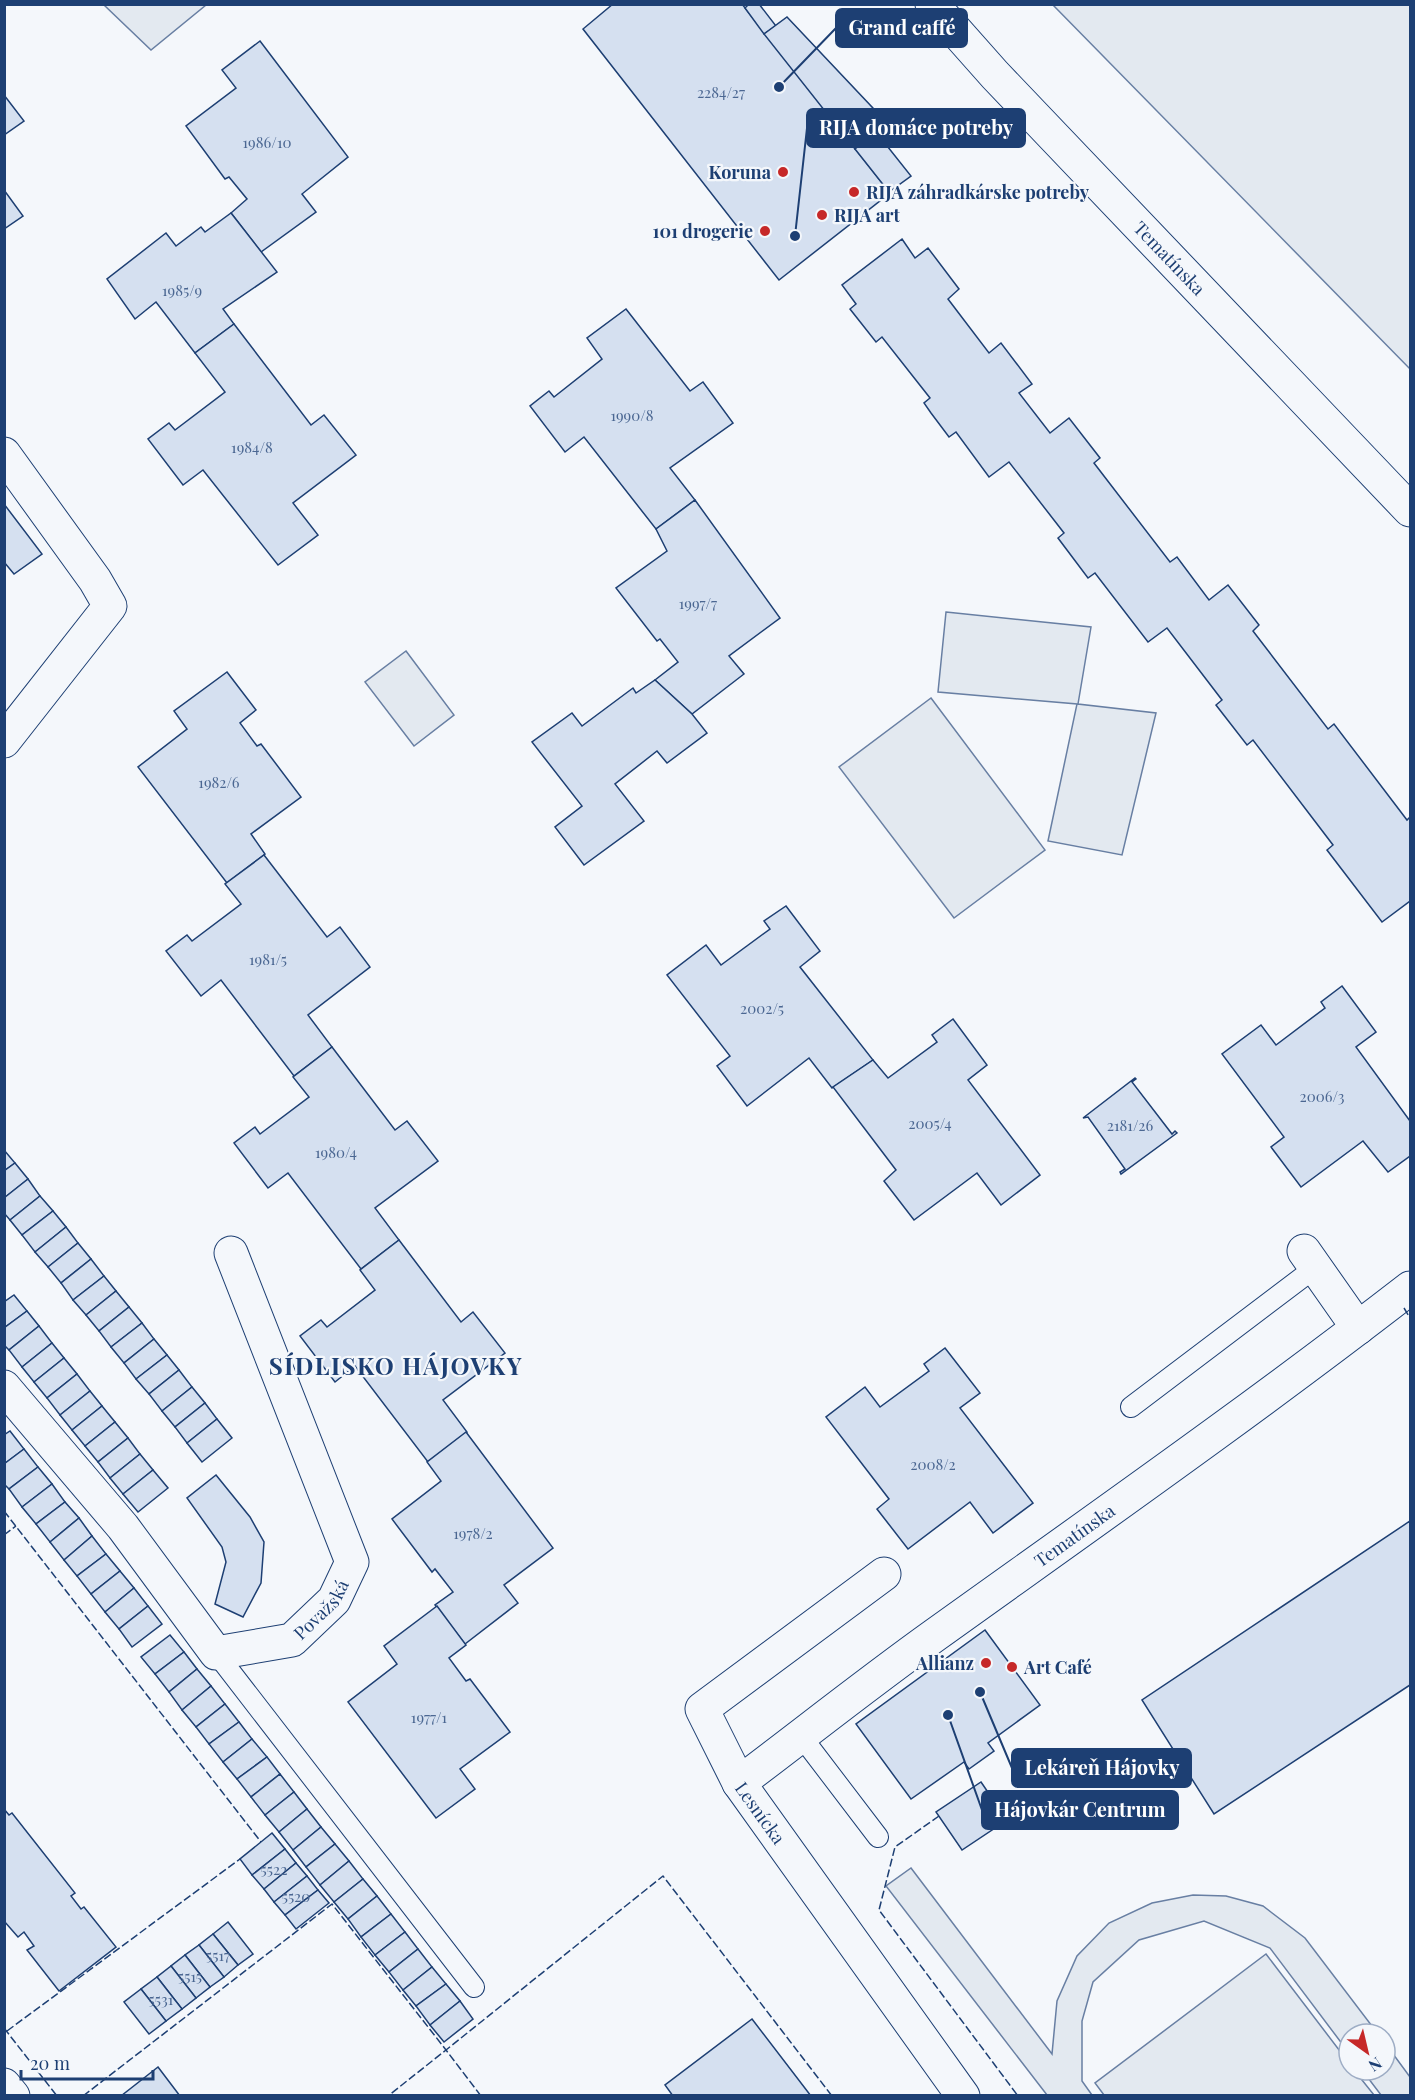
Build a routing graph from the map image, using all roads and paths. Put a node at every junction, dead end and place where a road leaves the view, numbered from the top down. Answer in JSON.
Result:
{"nodes":[{"id":1,"x":932,"y":4,"type":"edge"},
{"id":2,"x":4,"y":454,"type":"edge"},
{"id":3,"x":1410,"y":510,"type":"edge"},
{"id":4,"x":4,"y":741,"type":"edge"},
{"id":5,"x":231,"y":1253,"type":"dead end"},
{"id":6,"x":1310,"y":1259,"type":"joint"},
{"id":7,"x":1410,"y":1288,"type":"edge"},
{"id":8,"x":1358,"y":1328,"type":"junction"},
{"id":9,"x":4,"y":1387,"type":"edge"},
{"id":10,"x":1131,"y":1407,"type":"dead end"},
{"id":11,"x":884,"y":1574,"type":"dead end"},
{"id":12,"x":216,"y":1653,"type":"junction"},
{"id":13,"x":801,"y":1736,"type":"junction"},
{"id":14,"x":740,"y":1783,"type":"junction"},
{"id":15,"x":878,"y":1837,"type":"dead end"},
{"id":16,"x":474,"y":1987,"type":"dead end"},
{"id":17,"x":963,"y":2096,"type":"edge"}],
"edges":[{"from":1,"to":3,"type":"street","name":"Tematínska"},
{"from":2,"to":4,"type":"street"},
{"from":5,"to":12,"type":"street","name":"Považská"},
{"from":6,"to":8,"type":"street"},
{"from":6,"to":10,"type":"lane"},
{"from":7,"to":8,"type":"street","name":"Tematínska"},
{"from":8,"to":13,"type":"street","name":"Tematínska"},
{"from":9,"to":12,"type":"street"},
{"from":11,"to":14,"type":"street","name":"Lesnícka"},
{"from":12,"to":16,"type":"lane"},
{"from":13,"to":14,"type":"street","name":"Tematínska"},
{"from":13,"to":15,"type":"lane"},
{"from":14,"to":17,"type":"street","name":"Lesnícka"}]}
